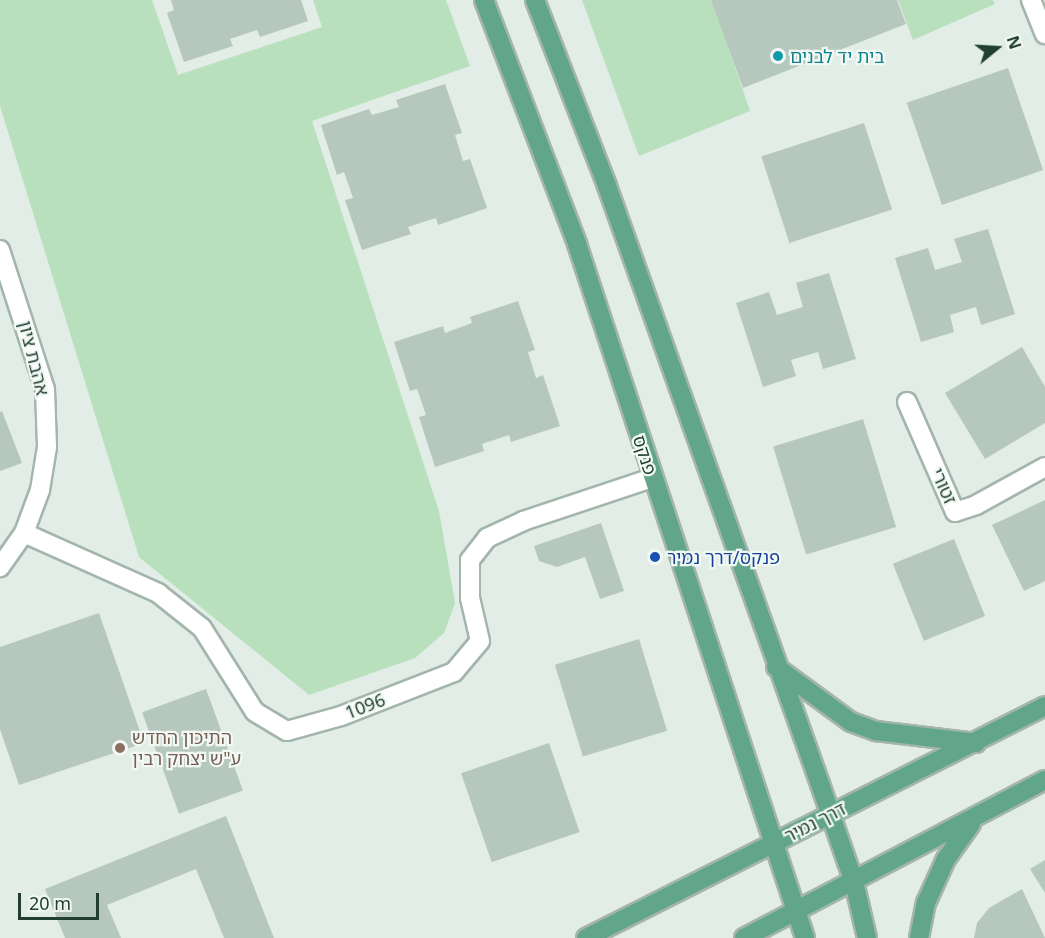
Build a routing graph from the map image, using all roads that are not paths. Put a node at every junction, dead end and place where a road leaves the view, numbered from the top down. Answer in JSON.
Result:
{"nodes":[{"id":1,"x":484,"y":0,"type":"edge"},
{"id":2,"x":535,"y":0,"type":"edge"},
{"id":3,"x":1031,"y":0,"type":"edge"},
{"id":4,"x":1045,"y":34,"type":"edge"},
{"id":5,"x":0,"y":250,"type":"edge"},
{"id":6,"x":907,"y":402,"type":"dead end"},
{"id":7,"x":1045,"y":467,"type":"edge"},
{"id":8,"x":652,"y":478,"type":"junction"},
{"id":9,"x":24,"y":533,"type":"junction"},
{"id":10,"x":0,"y":567,"type":"edge"},
{"id":11,"x":776,"y":667,"type":"junction"},
{"id":12,"x":1045,"y":706,"type":"edge"},
{"id":13,"x":976,"y":743,"type":"junction"},
{"id":14,"x":1045,"y":780,"type":"edge"},
{"id":15,"x":830,"y":814,"type":"junction"},
{"id":16,"x":973,"y":821,"type":"junction"},
{"id":17,"x":774,"y":843,"type":"junction"},
{"id":18,"x":854,"y":882,"type":"junction"},
{"id":19,"x":798,"y":912,"type":"junction"},
{"id":20,"x":586,"y":938,"type":"edge"},
{"id":21,"x":744,"y":938,"type":"edge"},
{"id":22,"x":805,"y":938,"type":"edge"},
{"id":23,"x":867,"y":938,"type":"edge"},
{"id":24,"x":919,"y":938,"type":"edge"}],
"edges":[{"from":1,"to":8,"type":"main road","name":"פנקס"},
{"from":2,"to":11,"type":"main road"},
{"from":3,"to":4,"type":"street"},
{"from":5,"to":9,"type":"street","name":"אהבת ציון"},
{"from":6,"to":7,"type":"street","name":"זטורי"},
{"from":8,"to":9,"type":"street","name":"1096"},
{"from":8,"to":17,"type":"main road","name":"פנקס"},
{"from":9,"to":10,"type":"street","name":"אהבת ציון"},
{"from":11,"to":13,"type":"main road"},
{"from":11,"to":15,"type":"main road"},
{"from":12,"to":13,"type":"main road","name":"דרך נמיר"},
{"from":13,"to":15,"type":"main road","name":"דרך נמיר"},
{"from":14,"to":16,"type":"main road"},
{"from":15,"to":17,"type":"main road","name":"דרך נמיר"},
{"from":15,"to":18,"type":"main road"},
{"from":16,"to":18,"type":"main road"},
{"from":16,"to":24,"type":"main road"},
{"from":17,"to":19,"type":"main road","name":"פנקס"},
{"from":17,"to":20,"type":"main road","name":"דרך נמיר"},
{"from":18,"to":19,"type":"main road"},
{"from":18,"to":23,"type":"main road"},
{"from":19,"to":21,"type":"main road"},
{"from":19,"to":22,"type":"main road","name":"פנקס"}]}
